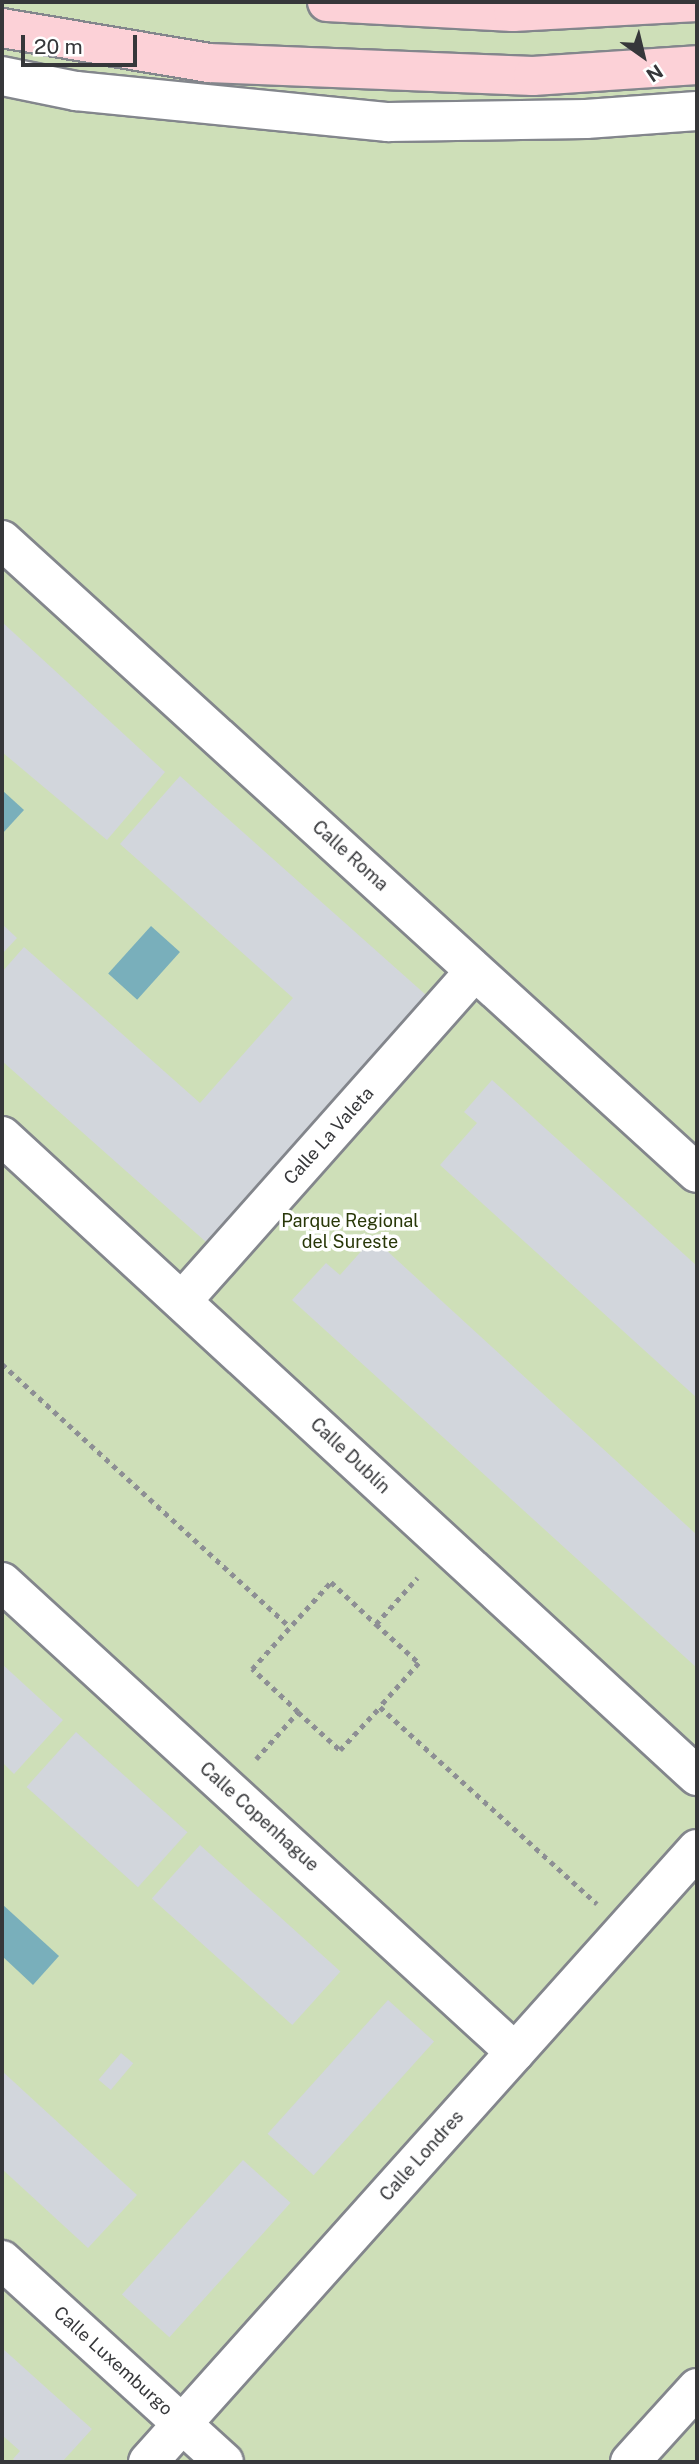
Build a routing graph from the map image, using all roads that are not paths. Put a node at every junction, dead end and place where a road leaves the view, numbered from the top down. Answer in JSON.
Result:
{"nodes":[{"id":1,"x":327,"y":2,"type":"edge"},
{"id":2,"x":697,"y":2,"type":"edge"},
{"id":3,"x":2,"y":28,"type":"edge"},
{"id":4,"x":697,"y":65,"type":"edge"},
{"id":5,"x":2,"y":76,"type":"edge"},
{"id":6,"x":76,"y":91,"type":"junction"},
{"id":7,"x":2,"y":92,"type":"edge"},
{"id":8,"x":697,"y":111,"type":"edge"},
{"id":9,"x":2,"y":540,"type":"edge"},
{"id":10,"x":475,"y":971,"type":"junction"},
{"id":11,"x":2,"y":1136,"type":"edge"},
{"id":12,"x":697,"y":1173,"type":"edge"},
{"id":13,"x":182,"y":1301,"type":"junction"},
{"id":14,"x":2,"y":1582,"type":"edge"},
{"id":15,"x":697,"y":1776,"type":"edge"},
{"id":16,"x":697,"y":1849,"type":"edge"},
{"id":17,"x":515,"y":2052,"type":"junction"},
{"id":18,"x":2,"y":2260,"type":"edge"},
{"id":19,"x":697,"y":2388,"type":"edge"},
{"id":20,"x":182,"y":2424,"type":"junction"},
{"id":21,"x":148,"y":2462,"type":"edge"},
{"id":22,"x":224,"y":2462,"type":"edge"},
{"id":23,"x":630,"y":2462,"type":"edge"}],
"edges":[{"from":1,"to":2,"type":"main road"},
{"from":3,"to":4,"type":"main road"},
{"from":5,"to":6,"type":"street"},
{"from":6,"to":7,"type":"street"},
{"from":6,"to":8,"type":"street"},
{"from":9,"to":10,"type":"street","name":"Calle Roma"},
{"from":10,"to":12,"type":"street","name":"Calle Roma"},
{"from":10,"to":13,"type":"street","name":"Calle La Valeta"},
{"from":11,"to":13,"type":"street","name":"Calle Dublín"},
{"from":13,"to":15,"type":"street","name":"Calle Dublín"},
{"from":14,"to":17,"type":"street","name":"Calle Copenhague"},
{"from":16,"to":17,"type":"street","name":"Calle Londres"},
{"from":17,"to":20,"type":"street","name":"Calle Londres"},
{"from":18,"to":20,"type":"street","name":"Calle Luxemburgo"},
{"from":19,"to":23,"type":"street"},
{"from":20,"to":21,"type":"street","name":"Calle Londres"},
{"from":20,"to":22,"type":"street","name":"Calle Luxemburgo"}]}
